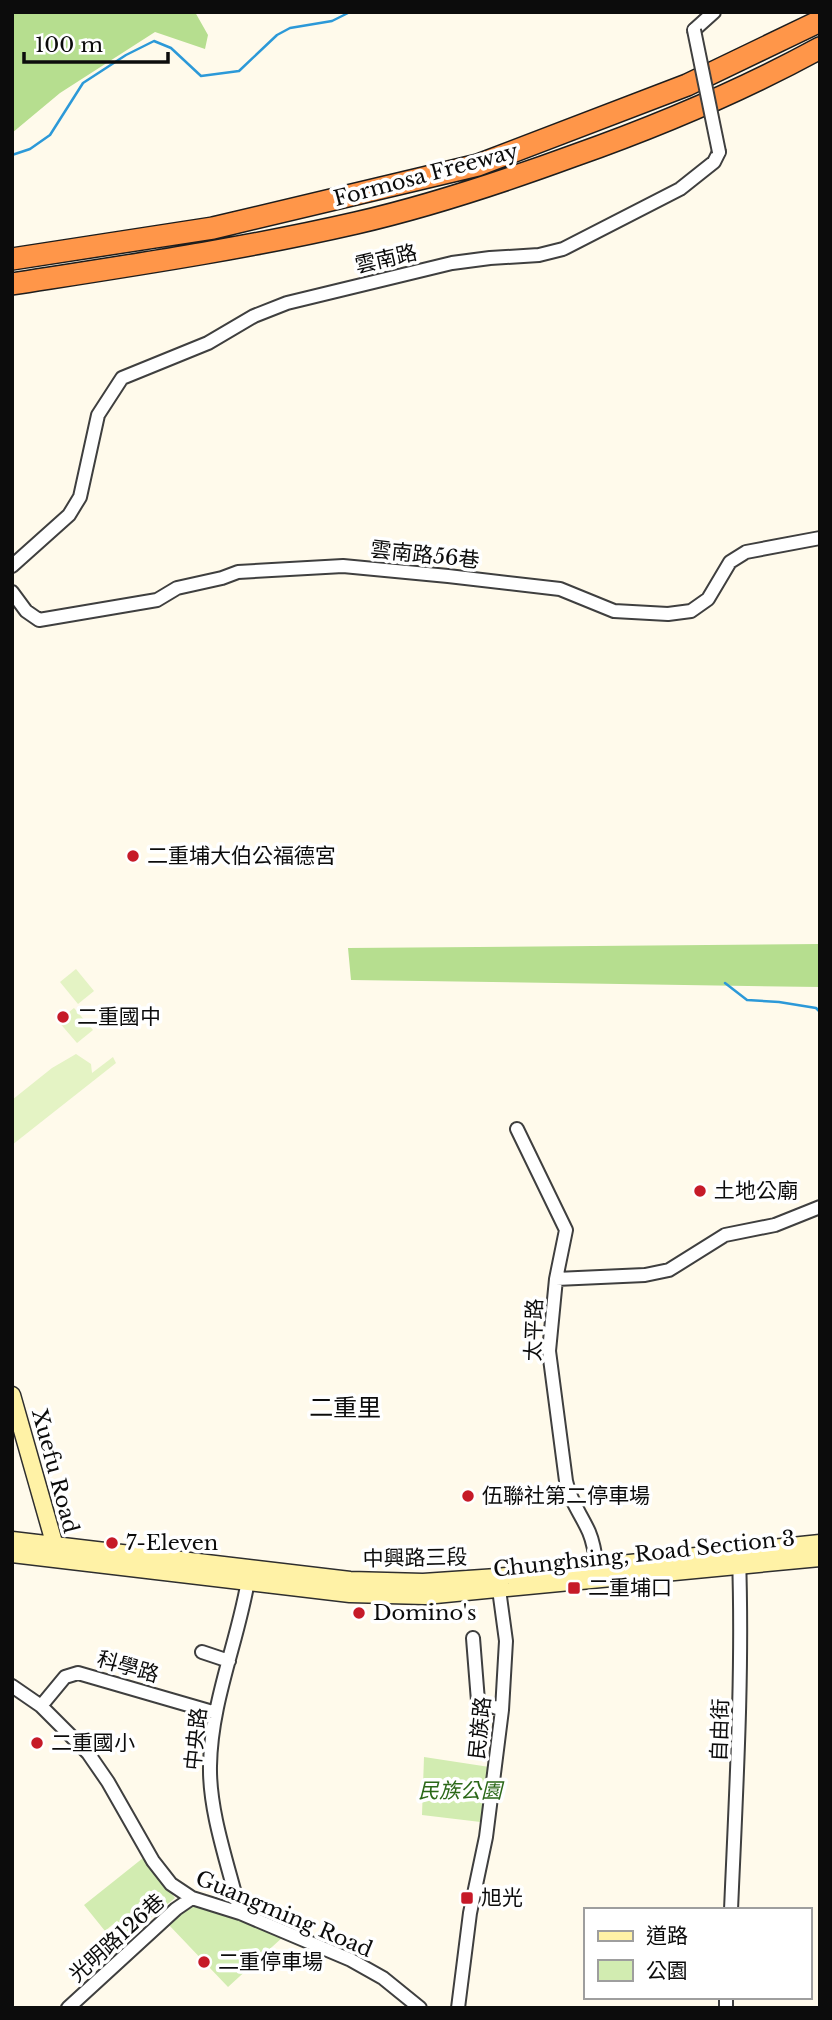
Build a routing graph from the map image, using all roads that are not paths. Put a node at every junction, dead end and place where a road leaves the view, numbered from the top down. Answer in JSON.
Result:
{"nodes":[{"id":1,"x":714,"y":12,"type":"edge"},
{"id":2,"x":820,"y":21,"type":"edge"},
{"id":3,"x":820,"y":48,"type":"edge"},
{"id":4,"x":12,"y":259,"type":"edge"},
{"id":5,"x":12,"y":284,"type":"edge"},
{"id":6,"x":820,"y":538,"type":"edge"},
{"id":7,"x":12,"y":566,"type":"edge"},
{"id":8,"x":12,"y":592,"type":"edge"},
{"id":9,"x":517,"y":1129,"type":"dead end"},
{"id":10,"x":820,"y":1207,"type":"edge"},
{"id":11,"x":556,"y":1279,"type":"junction"},
{"id":12,"x":12,"y":1395,"type":"edge"},
{"id":13,"x":12,"y":1540,"type":"edge"},
{"id":14,"x":820,"y":1543,"type":"edge"},
{"id":15,"x":54,"y":1552,"type":"junction"},
{"id":16,"x":12,"y":1554,"type":"edge"},
{"id":17,"x":739,"y":1558,"type":"junction"},
{"id":18,"x":820,"y":1558,"type":"edge"},
{"id":19,"x":598,"y":1572,"type":"junction"},
{"id":20,"x":249,"y":1575,"type":"junction"},
{"id":21,"x":498,"y":1584,"type":"junction"},
{"id":22,"x":473,"y":1638,"type":"dead end"},
{"id":23,"x":202,"y":1652,"type":"dead end"},
{"id":24,"x":229,"y":1661,"type":"junction"},
{"id":25,"x":12,"y":1686,"type":"edge"},
{"id":26,"x":41,"y":1706,"type":"junction"},
{"id":27,"x":502,"y":1710,"type":"junction"},
{"id":28,"x":216,"y":1713,"type":"junction"},
{"id":29,"x":192,"y":1898,"type":"junction"},
{"id":30,"x":731,"y":1908,"type":"edge"},
{"id":31,"x":240,"y":1913,"type":"junction"},
{"id":32,"x":68,"y":2008,"type":"edge"},
{"id":33,"x":420,"y":2008,"type":"edge"},
{"id":34,"x":458,"y":2008,"type":"edge"}],
"edges":[{"from":1,"to":7,"type":"street","name":"雲南路","bridge":true},
{"from":2,"to":4,"type":"highway","name":"Formosa Freeway"},
{"from":3,"to":5,"type":"highway","name":"Formosa Freeway"},
{"from":6,"to":8,"type":"street","name":"雲南路56巷"},
{"from":9,"to":11,"type":"street","name":"太平路"},
{"from":10,"to":11,"type":"street"},
{"from":11,"to":19,"type":"street","name":"太平路"},
{"from":12,"to":15,"type":"main road","name":"Xuefu Road"},
{"from":13,"to":15,"type":"main road"},
{"from":14,"to":17,"type":"main road"},
{"from":15,"to":16,"type":"main road","name":"Chunghsing, Road Section 3"},
{"from":15,"to":20,"type":"main road","name":"Chunghsing, Road Section 3"},
{"from":17,"to":18,"type":"main road","name":"Chunghsing, Road Section 3"},
{"from":17,"to":19,"type":"main road","name":"Chunghsing, Road Section 3"},
{"from":17,"to":30,"type":"street","name":"自由街"},
{"from":19,"to":21,"type":"main road","name":"Chunghsing, Road Section 3"},
{"from":20,"to":21,"type":"main road","name":"Chunghsing, Road Section 3"},
{"from":20,"to":24,"type":"street","name":"中央路"},
{"from":21,"to":27,"type":"street","name":"民族路"},
{"from":22,"to":27,"type":"street"},
{"from":23,"to":24,"type":"street"},
{"from":24,"to":28,"type":"street","name":"中央路"},
{"from":25,"to":26,"type":"street","name":"Guangming Road"},
{"from":26,"to":28,"type":"street","name":"科學路"},
{"from":26,"to":29,"type":"street","name":"Guangming Road"},
{"from":27,"to":34,"type":"street","name":"民族路"},
{"from":28,"to":31,"type":"street","name":"中央路"},
{"from":29,"to":31,"type":"street","name":"Guangming Road"},
{"from":29,"to":32,"type":"street","name":"光明路126巷"},
{"from":31,"to":33,"type":"street","name":"Guangming Road"}]}
